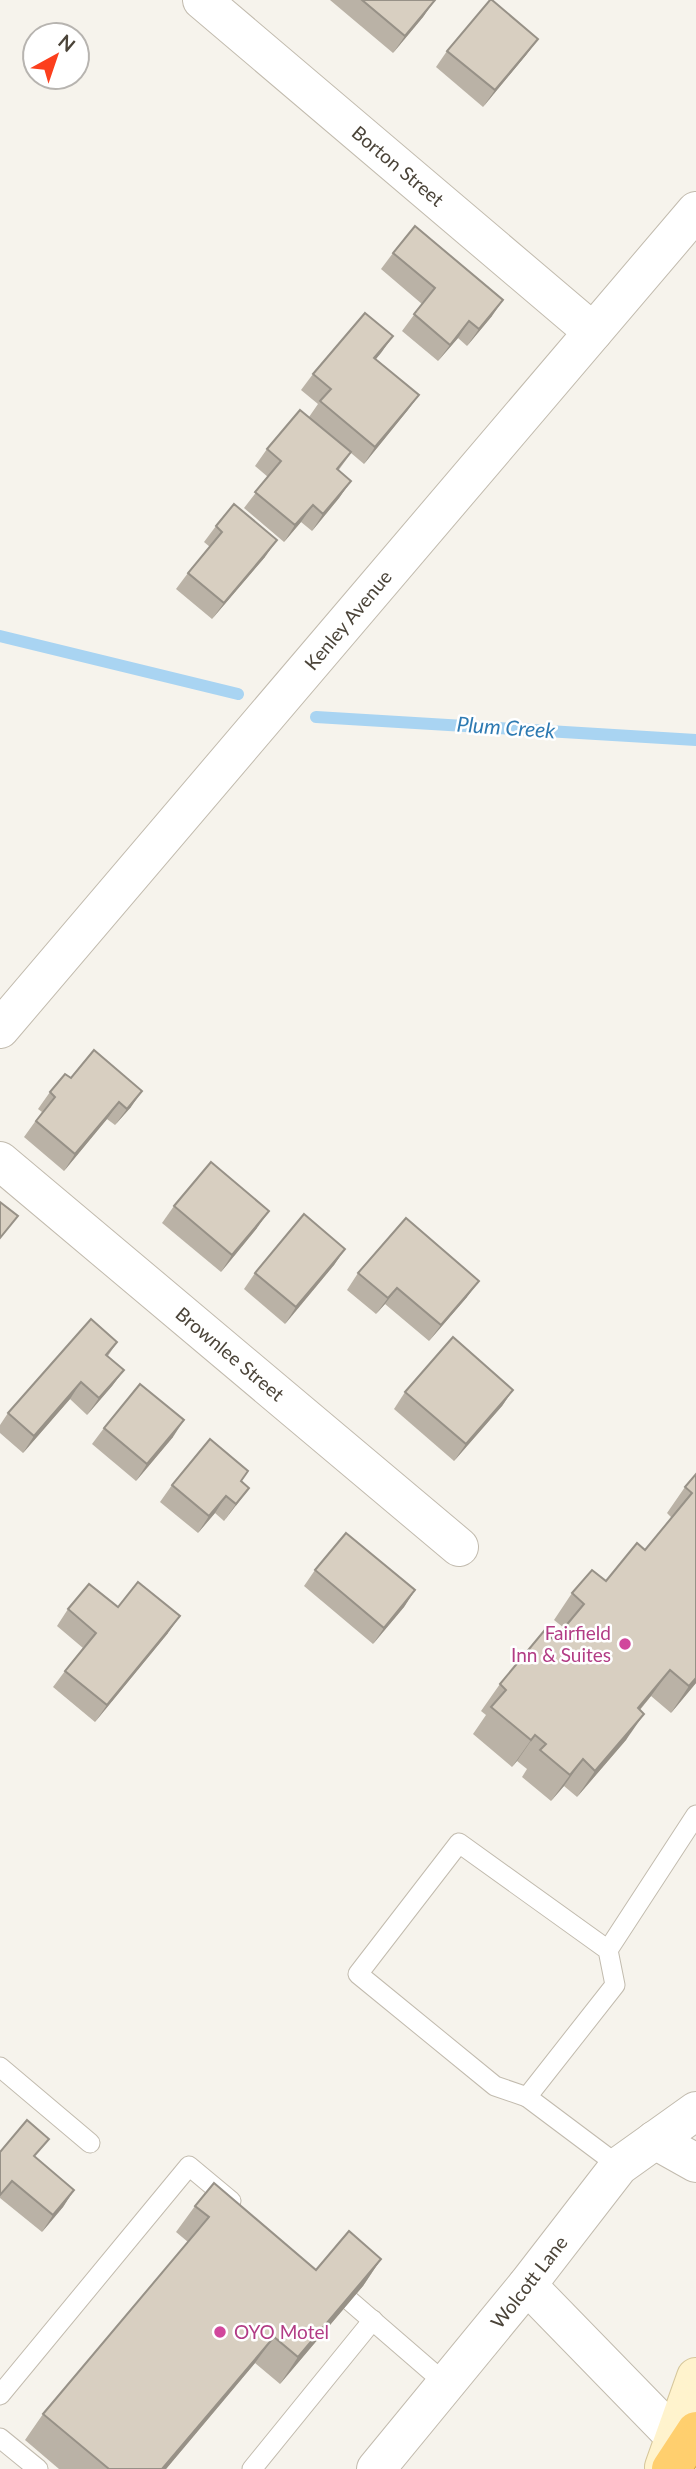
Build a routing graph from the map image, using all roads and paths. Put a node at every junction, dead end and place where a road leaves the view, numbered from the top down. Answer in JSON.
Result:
{"nodes":[{"id":1,"x":202,"y":0,"type":"edge"},
{"id":2,"x":696,"y":211,"type":"edge"},
{"id":3,"x":593,"y":332,"type":"junction"},
{"id":4,"x":0,"y":1029,"type":"edge"},
{"id":5,"x":0,"y":1161,"type":"edge"},
{"id":6,"x":459,"y":1548,"type":"dead end"},
{"id":7,"x":696,"y":1815,"type":"edge"},
{"id":8,"x":608,"y":1950,"type":"junction"},
{"id":9,"x":0,"y":2067,"type":"edge"},
{"id":10,"x":527,"y":2097,"type":"junction"},
{"id":11,"x":696,"y":2110,"type":"edge"},
{"id":12,"x":655,"y":2140,"type":"junction"},
{"id":13,"x":90,"y":2143,"type":"dead end"},
{"id":14,"x":696,"y":2163,"type":"edge"},
{"id":15,"x":619,"y":2166,"type":"junction"},
{"id":16,"x":243,"y":2211,"type":"edge"},
{"id":17,"x":527,"y":2285,"type":"junction"},
{"id":18,"x":350,"y":2301,"type":"edge"},
{"id":19,"x":373,"y":2320,"type":"junction"},
{"id":20,"x":696,"y":2377,"type":"edge"},
{"id":21,"x":446,"y":2384,"type":"junction"},
{"id":22,"x":0,"y":2395,"type":"edge"},
{"id":23,"x":0,"y":2438,"type":"edge"},
{"id":24,"x":676,"y":2452,"type":"edge"},
{"id":25,"x":38,"y":2469,"type":"edge"},
{"id":26,"x":252,"y":2469,"type":"edge"},
{"id":27,"x":376,"y":2469,"type":"edge"}],
"edges":[{"from":1,"to":3,"type":"street","name":"Borton Street"},
{"from":2,"to":3,"type":"street","name":"Kenley Avenue"},
{"from":3,"to":4,"type":"street","name":"Kenley Avenue"},
{"from":5,"to":6,"type":"street","name":"Brownlee Street"},
{"from":7,"to":8,"type":"lane"},
{"from":8,"to":10,"type":"lane"},
{"from":8,"to":10,"type":"lane"},
{"from":9,"to":13,"type":"lane"},
{"from":10,"to":15,"type":"lane"},
{"from":11,"to":12,"type":"street","name":"Wolcott Lane"},
{"from":12,"to":14,"type":"street"},
{"from":12,"to":15,"type":"street","name":"Wolcott Lane"},
{"from":15,"to":17,"type":"street","name":"Wolcott Lane"},
{"from":16,"to":22,"type":"lane"},
{"from":17,"to":21,"type":"street","name":"Wolcott Lane"},
{"from":17,"to":24,"type":"street"},
{"from":18,"to":19,"type":"lane"},
{"from":19,"to":21,"type":"lane"},
{"from":19,"to":26,"type":"lane"},
{"from":20,"to":24,"type":"main road"},
{"from":21,"to":27,"type":"street","name":"Wolcott Lane"},
{"from":23,"to":25,"type":"lane"}]}
